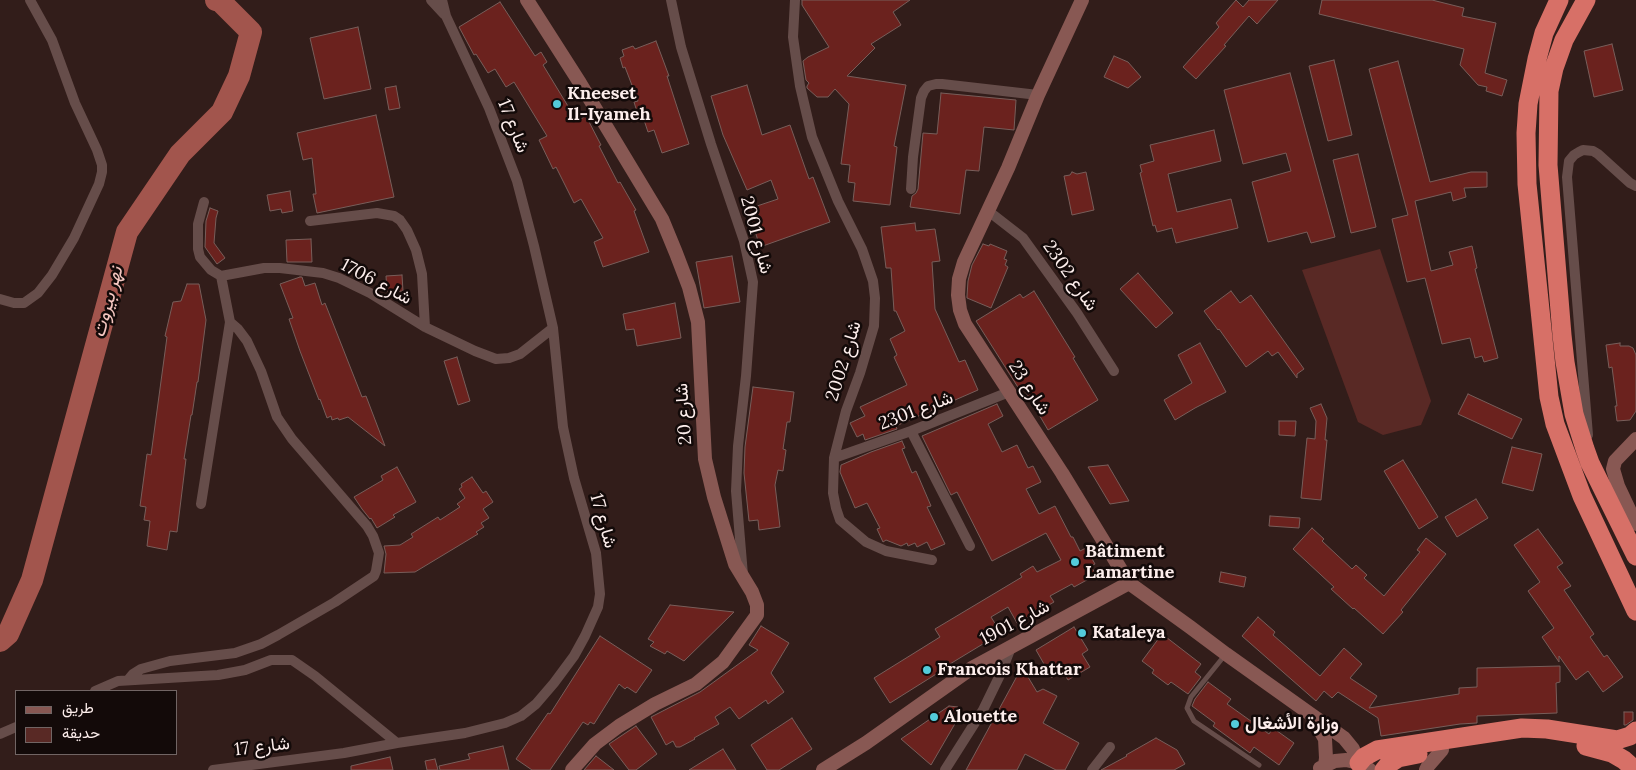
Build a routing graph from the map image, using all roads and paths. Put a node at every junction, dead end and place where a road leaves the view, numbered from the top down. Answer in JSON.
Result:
{"nodes":[{"id":1,"x":30,"y":0,"type":"edge"},
{"id":2,"x":431,"y":0,"type":"edge"},
{"id":3,"x":442,"y":0,"type":"edge"},
{"id":4,"x":527,"y":0,"type":"edge"},
{"id":5,"x":671,"y":0,"type":"edge"},
{"id":6,"x":795,"y":0,"type":"edge"},
{"id":7,"x":1082,"y":0,"type":"edge"},
{"id":8,"x":1559,"y":0,"type":"edge"},
{"id":9,"x":1586,"y":0,"type":"edge"},
{"id":10,"x":446,"y":16,"type":"junction"},
{"id":11,"x":1038,"y":95,"type":"junction"},
{"id":12,"x":1636,"y":186,"type":"edge"},
{"id":13,"x":911,"y":189,"type":"dead end"},
{"id":14,"x":204,"y":202,"type":"dead end"},
{"id":15,"x":987,"y":210,"type":"junction"},
{"id":16,"x":310,"y":221,"type":"dead end"},
{"id":17,"x":221,"y":276,"type":"junction"},
{"id":18,"x":0,"y":299,"type":"edge"},
{"id":19,"x":230,"y":322,"type":"junction"},
{"id":20,"x":425,"y":328,"type":"junction"},
{"id":21,"x":553,"y":328,"type":"junction"},
{"id":22,"x":1114,"y":371,"type":"dead end"},
{"id":23,"x":1009,"y":392,"type":"junction"},
{"id":24,"x":911,"y":431,"type":"junction"},
{"id":25,"x":1636,"y":439,"type":"edge"},
{"id":26,"x":834,"y":458,"type":"junction"},
{"id":27,"x":1590,"y":463,"type":"junction"},
{"id":28,"x":201,"y":504,"type":"dead end"},
{"id":29,"x":1636,"y":524,"type":"edge"},
{"id":30,"x":970,"y":546,"type":"dead end"},
{"id":31,"x":1636,"y":556,"type":"edge"},
{"id":32,"x":932,"y":560,"type":"dead end"},
{"id":33,"x":744,"y":576,"type":"junction"},
{"id":34,"x":1129,"y":583,"type":"junction"},
{"id":35,"x":1636,"y":611,"type":"edge"},
{"id":36,"x":1012,"y":645,"type":"junction"},
{"id":37,"x":1226,"y":654,"type":"junction"},
{"id":38,"x":128,"y":680,"type":"junction"},
{"id":39,"x":97,"y":690,"type":"edge"},
{"id":40,"x":1308,"y":712,"type":"junction"},
{"id":41,"x":15,"y":727,"type":"edge"},
{"id":42,"x":1636,"y":731,"type":"edge"},
{"id":43,"x":0,"y":734,"type":"edge"},
{"id":44,"x":1473,"y":740,"type":"junction"},
{"id":45,"x":397,"y":743,"type":"junction"},
{"id":46,"x":1110,"y":747,"type":"dead end"},
{"id":47,"x":1442,"y":750,"type":"junction"},
{"id":48,"x":1259,"y":765,"type":"dead end"},
{"id":49,"x":1362,"y":765,"type":"edge"},
{"id":50,"x":1321,"y":767,"type":"edge"},
{"id":51,"x":213,"y":770,"type":"edge"},
{"id":52,"x":572,"y":770,"type":"edge"},
{"id":53,"x":823,"y":770,"type":"edge"},
{"id":54,"x":945,"y":770,"type":"edge"},
{"id":55,"x":1092,"y":770,"type":"edge"},
{"id":56,"x":1384,"y":770,"type":"edge"},
{"id":57,"x":1426,"y":770,"type":"edge"},
{"id":58,"x":1635,"y":770,"type":"edge"}],
"edges":[{"from":1,"to":18,"type":"street"},
{"from":2,"to":10,"type":"street","name":"شارع 17"},
{"from":3,"to":10,"type":"street","name":"شارع 17"},
{"from":4,"to":33,"type":"street","name":"شارع 20"},
{"from":5,"to":33,"type":"street","name":"شارع 2001"},
{"from":6,"to":26,"type":"street","name":"شارع 2002"},
{"from":7,"to":11,"type":"street","name":"شارع 23"},
{"from":8,"to":35,"type":"highway"},
{"from":9,"to":27,"type":"highway"},
{"from":10,"to":21,"type":"street","name":"شارع 17"},
{"from":11,"to":13,"type":"street"},
{"from":11,"to":15,"type":"street","name":"شارع 23"},
{"from":12,"to":27,"type":"street"},
{"from":14,"to":17,"type":"street"},
{"from":15,"to":22,"type":"street","name":"شارع 2302"},
{"from":15,"to":23,"type":"street","name":"شارع 23"},
{"from":16,"to":20,"type":"street"},
{"from":17,"to":19,"type":"street"},
{"from":17,"to":20,"type":"street","name":"شارع 1706"},
{"from":19,"to":28,"type":"street"},
{"from":19,"to":38,"type":"street"},
{"from":20,"to":21,"type":"street","name":"شارع 1706"},
{"from":21,"to":45,"type":"street","name":"شارع 17"},
{"from":23,"to":24,"type":"street","name":"شارع 2301"},
{"from":23,"to":34,"type":"street","name":"شارع 23"},
{"from":24,"to":26,"type":"street","name":"شارع 2301"},
{"from":24,"to":30,"type":"street"},
{"from":25,"to":29,"type":"street"},
{"from":26,"to":32,"type":"street","name":"شارع 2002"},
{"from":27,"to":31,"type":"highway"},
{"from":33,"to":52,"type":"street","name":"شارع 20"},
{"from":34,"to":36,"type":"street","name":"شارع 1901"},
{"from":34,"to":37,"type":"street","name":"شارع 23"},
{"from":36,"to":53,"type":"street","name":"شارع 1901"},
{"from":36,"to":54,"type":"street"},
{"from":37,"to":40,"type":"street","name":"شارع 23"},
{"from":37,"to":48,"type":"lane"},
{"from":38,"to":39,"type":"street"},
{"from":38,"to":45,"type":"street"},
{"from":40,"to":49,"type":"street","name":"شارع 23"},
{"from":40,"to":50,"type":"street"},
{"from":41,"to":43,"type":"street"},
{"from":42,"to":44,"type":"highway"},
{"from":44,"to":47,"type":"highway"},
{"from":44,"to":49,"type":"highway"},
{"from":44,"to":58,"type":"highway"},
{"from":45,"to":51,"type":"street","name":"شارع 17"},
{"from":46,"to":55,"type":"street"},
{"from":47,"to":56,"type":"highway"},
{"from":47,"to":57,"type":"street"},
{"from":49,"to":50,"type":"street"}]}
